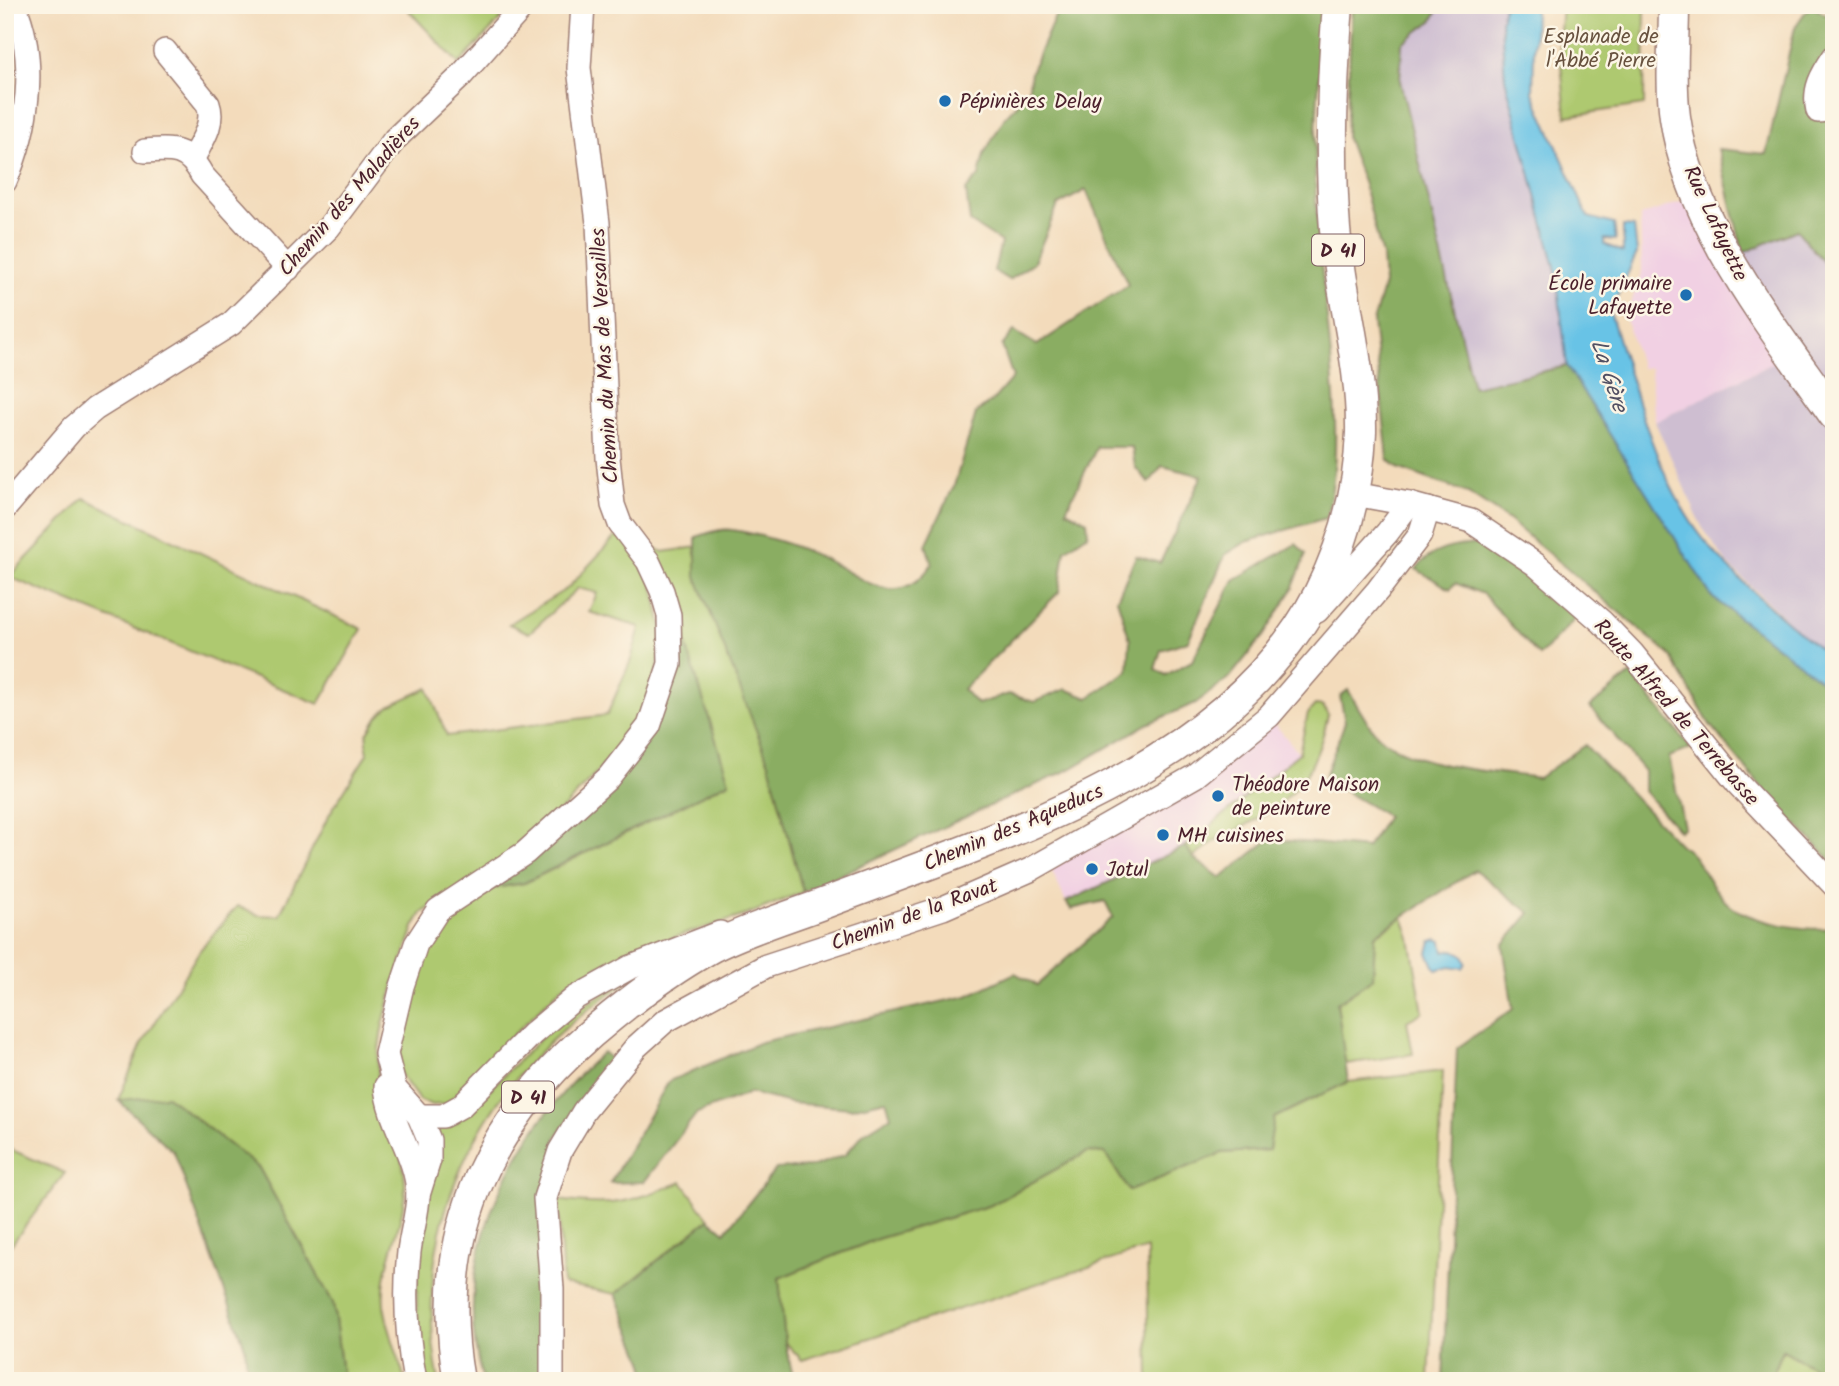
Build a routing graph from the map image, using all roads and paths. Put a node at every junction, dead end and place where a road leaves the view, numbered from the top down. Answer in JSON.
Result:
{"nodes":[{"id":1,"x":14,"y":5,"type":"edge"},
{"id":2,"x":524,"y":5,"type":"edge"},
{"id":3,"x":583,"y":5,"type":"edge"},
{"id":4,"x":1338,"y":5,"type":"edge"},
{"id":5,"x":1674,"y":5,"type":"edge"},
{"id":6,"x":165,"y":51,"type":"dead end"},
{"id":7,"x":1834,"y":57,"type":"edge"},
{"id":8,"x":1834,"y":109,"type":"edge"},
{"id":9,"x":145,"y":151,"type":"dead end"},
{"id":10,"x":193,"y":158,"type":"junction"},
{"id":11,"x":5,"y":181,"type":"edge"},
{"id":12,"x":288,"y":268,"type":"junction"},
{"id":13,"x":1834,"y":415,"type":"edge"},
{"id":14,"x":1354,"y":494,"type":"junction"},
{"id":15,"x":1418,"y":507,"type":"junction"},
{"id":16,"x":5,"y":508,"type":"edge"},
{"id":17,"x":1298,"y":631,"type":"junction"},
{"id":18,"x":1834,"y":885,"type":"edge"},
{"id":19,"x":771,"y":924,"type":"junction"},
{"id":20,"x":387,"y":1066,"type":"junction"},
{"id":21,"x":419,"y":1116,"type":"junction"},
{"id":22,"x":418,"y":1195,"type":"junction"},
{"id":23,"x":415,"y":1381,"type":"edge"},
{"id":24,"x":459,"y":1381,"type":"edge"},
{"id":25,"x":552,"y":1381,"type":"edge"}],
"edges":[{"from":1,"to":11,"type":"street"},
{"from":2,"to":12,"type":"street","name":"Chemin des Maladières"},
{"from":3,"to":20,"type":"street","name":"Chemin du Mas de Versailles"},
{"from":4,"to":14,"type":"main road","name":"Chemin des Aqueducs","number":"D 41"},
{"from":5,"to":13,"type":"main road","name":"Rue Lafayette"},
{"from":6,"to":10,"type":"street"},
{"from":7,"to":8,"type":"street"},
{"from":9,"to":10,"type":"street"},
{"from":10,"to":12,"type":"street"},
{"from":12,"to":16,"type":"street","name":"Chemin des Maladières"},
{"from":14,"to":15,"type":"street","name":"Route Alfred de Terrebasse"},
{"from":14,"to":17,"type":"main road","name":"Chemin des Aqueducs","number":"D 41"},
{"from":15,"to":17,"type":"street"},
{"from":15,"to":18,"type":"street","name":"Route Alfred de Terrebasse"},
{"from":15,"to":25,"type":"street","name":"Chemin de la Ravat"},
{"from":17,"to":19,"type":"main road","name":"Chemin des Aqueducs","number":"D 41"},
{"from":19,"to":21,"type":"street"},
{"from":19,"to":24,"type":"main road","name":"Chemin des Aqueducs","number":"D 41"},
{"from":20,"to":21,"type":"street"},
{"from":20,"to":22,"type":"street","name":"Chemin du Mas de Versailles"},
{"from":21,"to":22,"type":"street"},
{"from":22,"to":23,"type":"street"}]}
